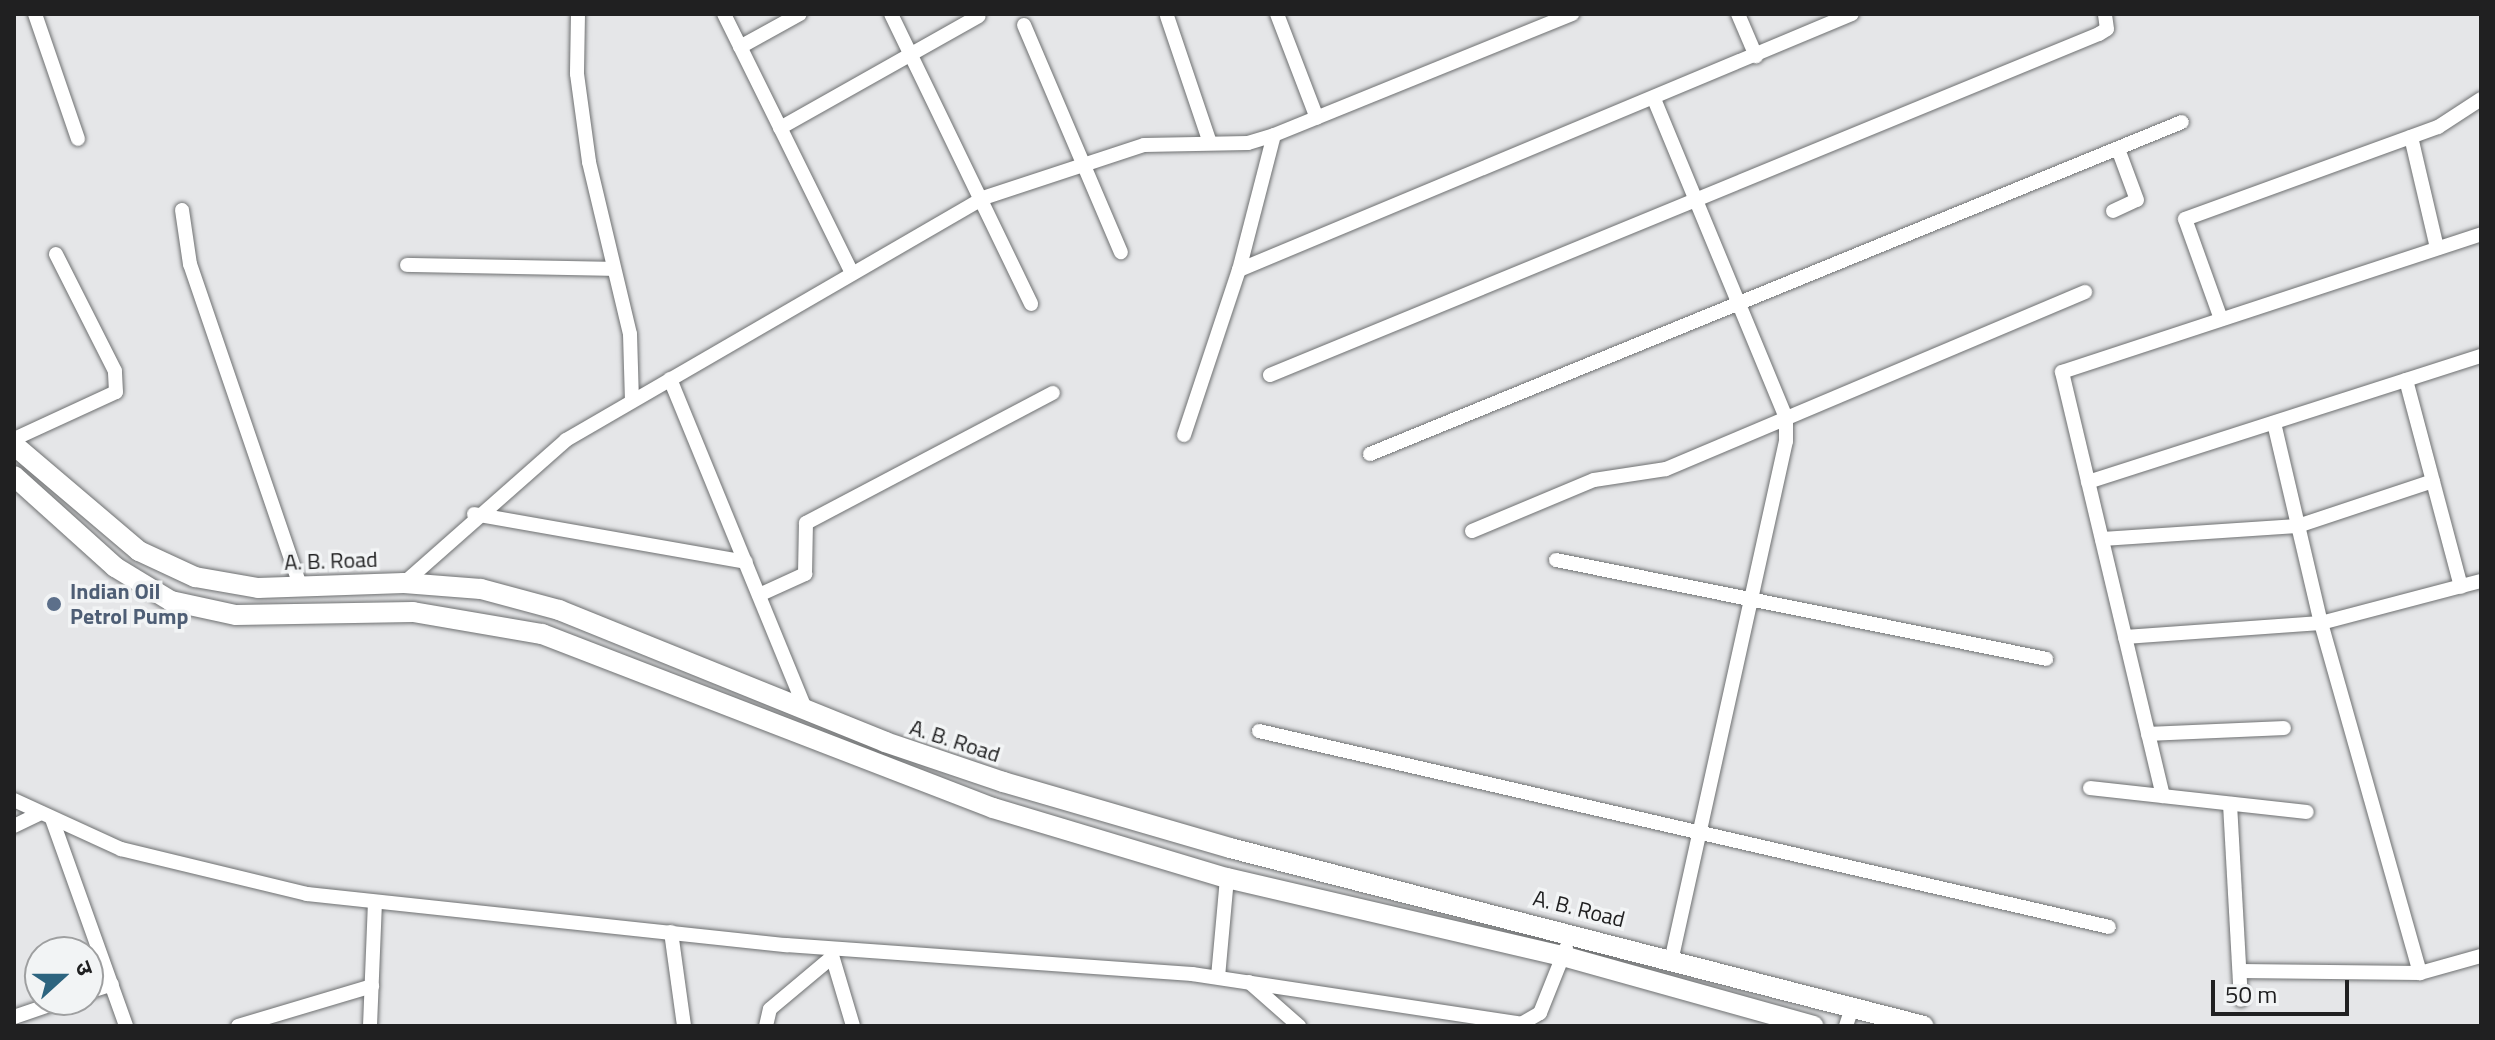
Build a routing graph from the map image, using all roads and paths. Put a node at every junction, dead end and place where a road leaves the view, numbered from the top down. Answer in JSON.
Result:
{"nodes":[{"id":1,"x":35,"y":14,"type":"edge"},
{"id":2,"x":724,"y":14,"type":"edge"},
{"id":3,"x":800,"y":14,"type":"edge"},
{"id":4,"x":891,"y":14,"type":"edge"},
{"id":5,"x":1277,"y":14,"type":"edge"},
{"id":6,"x":1572,"y":14,"type":"edge"},
{"id":7,"x":1738,"y":14,"type":"edge"},
{"id":8,"x":2105,"y":14,"type":"edge"},
{"id":9,"x":1849,"y":15,"type":"edge"},
{"id":10,"x":979,"y":16,"type":"edge"},
{"id":11,"x":1167,"y":16,"type":"edge"},
{"id":12,"x":577,"y":19,"type":"edge"},
{"id":13,"x":1024,"y":25,"type":"dead end"},
{"id":14,"x":740,"y":47,"type":"junction"},
{"id":15,"x":911,"y":55,"type":"junction"},
{"id":16,"x":1756,"y":56,"type":"junction"},
{"id":17,"x":1654,"y":99,"type":"junction"},
{"id":18,"x":2481,"y":99,"type":"edge"},
{"id":19,"x":1317,"y":118,"type":"junction"},
{"id":20,"x":2182,"y":122,"type":"dead end"},
{"id":21,"x":780,"y":128,"type":"junction"},
{"id":22,"x":1274,"y":135,"type":"junction"},
{"id":23,"x":2411,"y":137,"type":"junction"},
{"id":24,"x":78,"y":139,"type":"dead end"},
{"id":25,"x":1209,"y":140,"type":"junction"},
{"id":26,"x":2118,"y":149,"type":"junction"},
{"id":27,"x":1084,"y":162,"type":"junction"},
{"id":28,"x":983,"y":198,"type":"junction"},
{"id":29,"x":1695,"y":201,"type":"junction"},
{"id":30,"x":182,"y":210,"type":"dead end"},
{"id":31,"x":2113,"y":211,"type":"dead end"},
{"id":32,"x":2481,"y":234,"type":"edge"},
{"id":33,"x":2437,"y":248,"type":"junction"},
{"id":34,"x":1121,"y":252,"type":"dead end"},
{"id":35,"x":56,"y":254,"type":"dead end"},
{"id":36,"x":407,"y":265,"type":"dead end"},
{"id":37,"x":612,"y":269,"type":"junction"},
{"id":38,"x":1239,"y":270,"type":"junction"},
{"id":39,"x":851,"y":271,"type":"junction"},
{"id":40,"x":2085,"y":292,"type":"dead end"},
{"id":41,"x":1031,"y":304,"type":"dead end"},
{"id":42,"x":1741,"y":307,"type":"junction"},
{"id":43,"x":2221,"y":319,"type":"junction"},
{"id":44,"x":2481,"y":356,"type":"edge"},
{"id":45,"x":1270,"y":375,"type":"dead end"},
{"id":46,"x":670,"y":379,"type":"junction"},
{"id":47,"x":2406,"y":380,"type":"junction"},
{"id":48,"x":1053,"y":393,"type":"dead end"},
{"id":49,"x":632,"y":400,"type":"junction"},
{"id":50,"x":1786,"y":418,"type":"junction"},
{"id":51,"x":2274,"y":423,"type":"junction"},
{"id":52,"x":1184,"y":435,"type":"dead end"},
{"id":53,"x":14,"y":439,"type":"edge"},
{"id":54,"x":14,"y":445,"type":"edge"},
{"id":55,"x":1370,"y":454,"type":"dead end"},
{"id":56,"x":14,"y":476,"type":"edge"},
{"id":57,"x":2433,"y":481,"type":"junction"},
{"id":58,"x":2088,"y":482,"type":"junction"},
{"id":59,"x":474,"y":514,"type":"junction"},
{"id":60,"x":2298,"y":526,"type":"junction"},
{"id":61,"x":1472,"y":531,"type":"dead end"},
{"id":62,"x":2102,"y":539,"type":"junction"},
{"id":63,"x":1556,"y":560,"type":"dead end"},
{"id":64,"x":746,"y":562,"type":"junction"},
{"id":65,"x":2481,"y":581,"type":"edge"},
{"id":66,"x":404,"y":583,"type":"junction"},
{"id":67,"x":300,"y":585,"type":"junction"},
{"id":68,"x":2461,"y":587,"type":"junction"},
{"id":69,"x":759,"y":595,"type":"junction"},
{"id":70,"x":1747,"y":595,"type":"junction"},
{"id":71,"x":2321,"y":623,"type":"junction"},
{"id":72,"x":2125,"y":637,"type":"junction"},
{"id":73,"x":2046,"y":659,"type":"dead end"},
{"id":74,"x":806,"y":711,"type":"junction"},
{"id":75,"x":2284,"y":728,"type":"dead end"},
{"id":76,"x":1259,"y":731,"type":"dead end"},
{"id":77,"x":2148,"y":734,"type":"junction"},
{"id":78,"x":2090,"y":788,"type":"dead end"},
{"id":79,"x":2163,"y":796,"type":"junction"},
{"id":80,"x":14,"y":800,"type":"edge"},
{"id":81,"x":2230,"y":804,"type":"junction"},
{"id":82,"x":2307,"y":812,"type":"dead end"},
{"id":83,"x":46,"y":816,"type":"junction"},
{"id":84,"x":14,"y":826,"type":"edge"},
{"id":85,"x":1701,"y":830,"type":"junction"},
{"id":86,"x":1227,"y":878,"type":"junction"},
{"id":87,"x":375,"y":902,"type":"junction"},
{"id":88,"x":2109,"y":927,"type":"dead end"},
{"id":89,"x":671,"y":932,"type":"junction"},
{"id":90,"x":1572,"y":934,"type":"junction"},
{"id":91,"x":831,"y":953,"type":"junction"},
{"id":92,"x":1563,"y":956,"type":"junction"},
{"id":93,"x":2481,"y":956,"type":"edge"},
{"id":94,"x":1672,"y":957,"type":"junction"},
{"id":95,"x":2240,"y":971,"type":"junction"},
{"id":96,"x":2420,"y":973,"type":"junction"},
{"id":97,"x":1218,"y":977,"type":"junction"},
{"id":98,"x":1249,"y":982,"type":"junction"},
{"id":99,"x":112,"y":984,"type":"junction"},
{"id":100,"x":372,"y":986,"type":"junction"},
{"id":101,"x":104,"y":987,"type":"edge"},
{"id":102,"x":2241,"y":1000,"type":"dead end"},
{"id":103,"x":1849,"y":1017,"type":"edge"},
{"id":104,"x":1539,"y":1019,"type":"edge"},
{"id":105,"x":126,"y":1026,"type":"edge"},
{"id":106,"x":238,"y":1026,"type":"edge"},
{"id":107,"x":371,"y":1026,"type":"edge"},
{"id":108,"x":684,"y":1026,"type":"edge"},
{"id":109,"x":766,"y":1026,"type":"edge"},
{"id":110,"x":853,"y":1026,"type":"edge"},
{"id":111,"x":1299,"y":1026,"type":"edge"},
{"id":112,"x":1813,"y":1026,"type":"edge"},
{"id":113,"x":1924,"y":1026,"type":"edge"}],
"edges":[{"from":1,"to":24,"type":"street"},
{"from":2,"to":14,"type":"street"},
{"from":3,"to":14,"type":"street"},
{"from":4,"to":15,"type":"street"},
{"from":5,"to":19,"type":"street"},
{"from":6,"to":19,"type":"street"},
{"from":7,"to":16,"type":"street"},
{"from":8,"to":29,"type":"street"},
{"from":9,"to":16,"type":"street"},
{"from":10,"to":15,"type":"street"},
{"from":11,"to":25,"type":"street"},
{"from":12,"to":37,"type":"street"},
{"from":13,"to":27,"type":"street"},
{"from":14,"to":21,"type":"street"},
{"from":15,"to":21,"type":"street"},
{"from":15,"to":28,"type":"street"},
{"from":16,"to":17,"type":"street"},
{"from":17,"to":29,"type":"street"},
{"from":17,"to":38,"type":"street"},
{"from":18,"to":23,"type":"street"},
{"from":19,"to":22,"type":"street"},
{"from":20,"to":26,"type":"street"},
{"from":21,"to":39,"type":"street"},
{"from":22,"to":25,"type":"street"},
{"from":22,"to":38,"type":"street"},
{"from":23,"to":33,"type":"street"},
{"from":23,"to":43,"type":"street"},
{"from":25,"to":27,"type":"street"},
{"from":26,"to":31,"type":"street"},
{"from":26,"to":42,"type":"street"},
{"from":27,"to":28,"type":"street"},
{"from":27,"to":34,"type":"street"},
{"from":28,"to":39,"type":"street"},
{"from":28,"to":41,"type":"street"},
{"from":29,"to":42,"type":"street"},
{"from":29,"to":45,"type":"street"},
{"from":30,"to":67,"type":"street"},
{"from":32,"to":33,"type":"street"},
{"from":33,"to":43,"type":"street"},
{"from":35,"to":53,"type":"street"},
{"from":36,"to":37,"type":"street"},
{"from":37,"to":49,"type":"street"},
{"from":38,"to":52,"type":"street"},
{"from":39,"to":46,"type":"street"},
{"from":40,"to":50,"type":"street"},
{"from":42,"to":50,"type":"street"},
{"from":42,"to":55,"type":"street"},
{"from":43,"to":58,"type":"street"},
{"from":44,"to":47,"type":"street"},
{"from":46,"to":49,"type":"street"},
{"from":46,"to":64,"type":"street"},
{"from":47,"to":51,"type":"street"},
{"from":47,"to":57,"type":"street"},
{"from":48,"to":69,"type":"street"},
{"from":49,"to":59,"type":"street"},
{"from":50,"to":61,"type":"street"},
{"from":50,"to":70,"type":"street"},
{"from":51,"to":58,"type":"street"},
{"from":51,"to":60,"type":"street"},
{"from":54,"to":67,"type":"main road","name":"A. B. Road"},
{"from":56,"to":86,"type":"main road"},
{"from":57,"to":60,"type":"street"},
{"from":57,"to":68,"type":"street"},
{"from":58,"to":62,"type":"street"},
{"from":59,"to":64,"type":"street"},
{"from":59,"to":66,"type":"street"},
{"from":60,"to":62,"type":"street"},
{"from":60,"to":71,"type":"street"},
{"from":62,"to":72,"type":"street"},
{"from":63,"to":70,"type":"street"},
{"from":64,"to":69,"type":"street"},
{"from":65,"to":68,"type":"street"},
{"from":66,"to":67,"type":"main road","name":"A. B. Road"},
{"from":66,"to":74,"type":"main road","name":"A. B. Road"},
{"from":68,"to":71,"type":"street"},
{"from":69,"to":74,"type":"street"},
{"from":70,"to":73,"type":"street"},
{"from":70,"to":85,"type":"street"},
{"from":71,"to":72,"type":"street"},
{"from":71,"to":96,"type":"street"},
{"from":72,"to":77,"type":"street"},
{"from":74,"to":90,"type":"main road","name":"A. B. Road"},
{"from":75,"to":77,"type":"street"},
{"from":76,"to":85,"type":"street"},
{"from":77,"to":79,"type":"street"},
{"from":78,"to":79,"type":"street"},
{"from":79,"to":81,"type":"street"},
{"from":80,"to":83,"type":"street"},
{"from":81,"to":82,"type":"street"},
{"from":81,"to":95,"type":"street"},
{"from":83,"to":84,"type":"street"},
{"from":83,"to":87,"type":"street"},
{"from":83,"to":99,"type":"street"},
{"from":85,"to":88,"type":"street"},
{"from":85,"to":94,"type":"street"},
{"from":86,"to":92,"type":"main road"},
{"from":86,"to":97,"type":"street"},
{"from":87,"to":89,"type":"street"},
{"from":87,"to":100,"type":"street"},
{"from":89,"to":91,"type":"street"},
{"from":89,"to":108,"type":"street"},
{"from":90,"to":92,"type":"street"},
{"from":90,"to":94,"type":"main road","name":"A. B. Road"},
{"from":91,"to":97,"type":"street"},
{"from":91,"to":109,"type":"street"},
{"from":91,"to":110,"type":"street"},
{"from":92,"to":104,"type":"street"},
{"from":92,"to":112,"type":"main road"},
{"from":93,"to":96,"type":"street"},
{"from":94,"to":103,"type":"main road","name":"A. B. Road"},
{"from":95,"to":96,"type":"street"},
{"from":95,"to":102,"type":"street"},
{"from":97,"to":98,"type":"street"},
{"from":98,"to":104,"type":"street"},
{"from":98,"to":111,"type":"street"},
{"from":99,"to":101,"type":"street"},
{"from":99,"to":105,"type":"street"},
{"from":100,"to":106,"type":"street"},
{"from":100,"to":107,"type":"street"},
{"from":103,"to":113,"type":"main road","name":"A. B. Road"}]}
